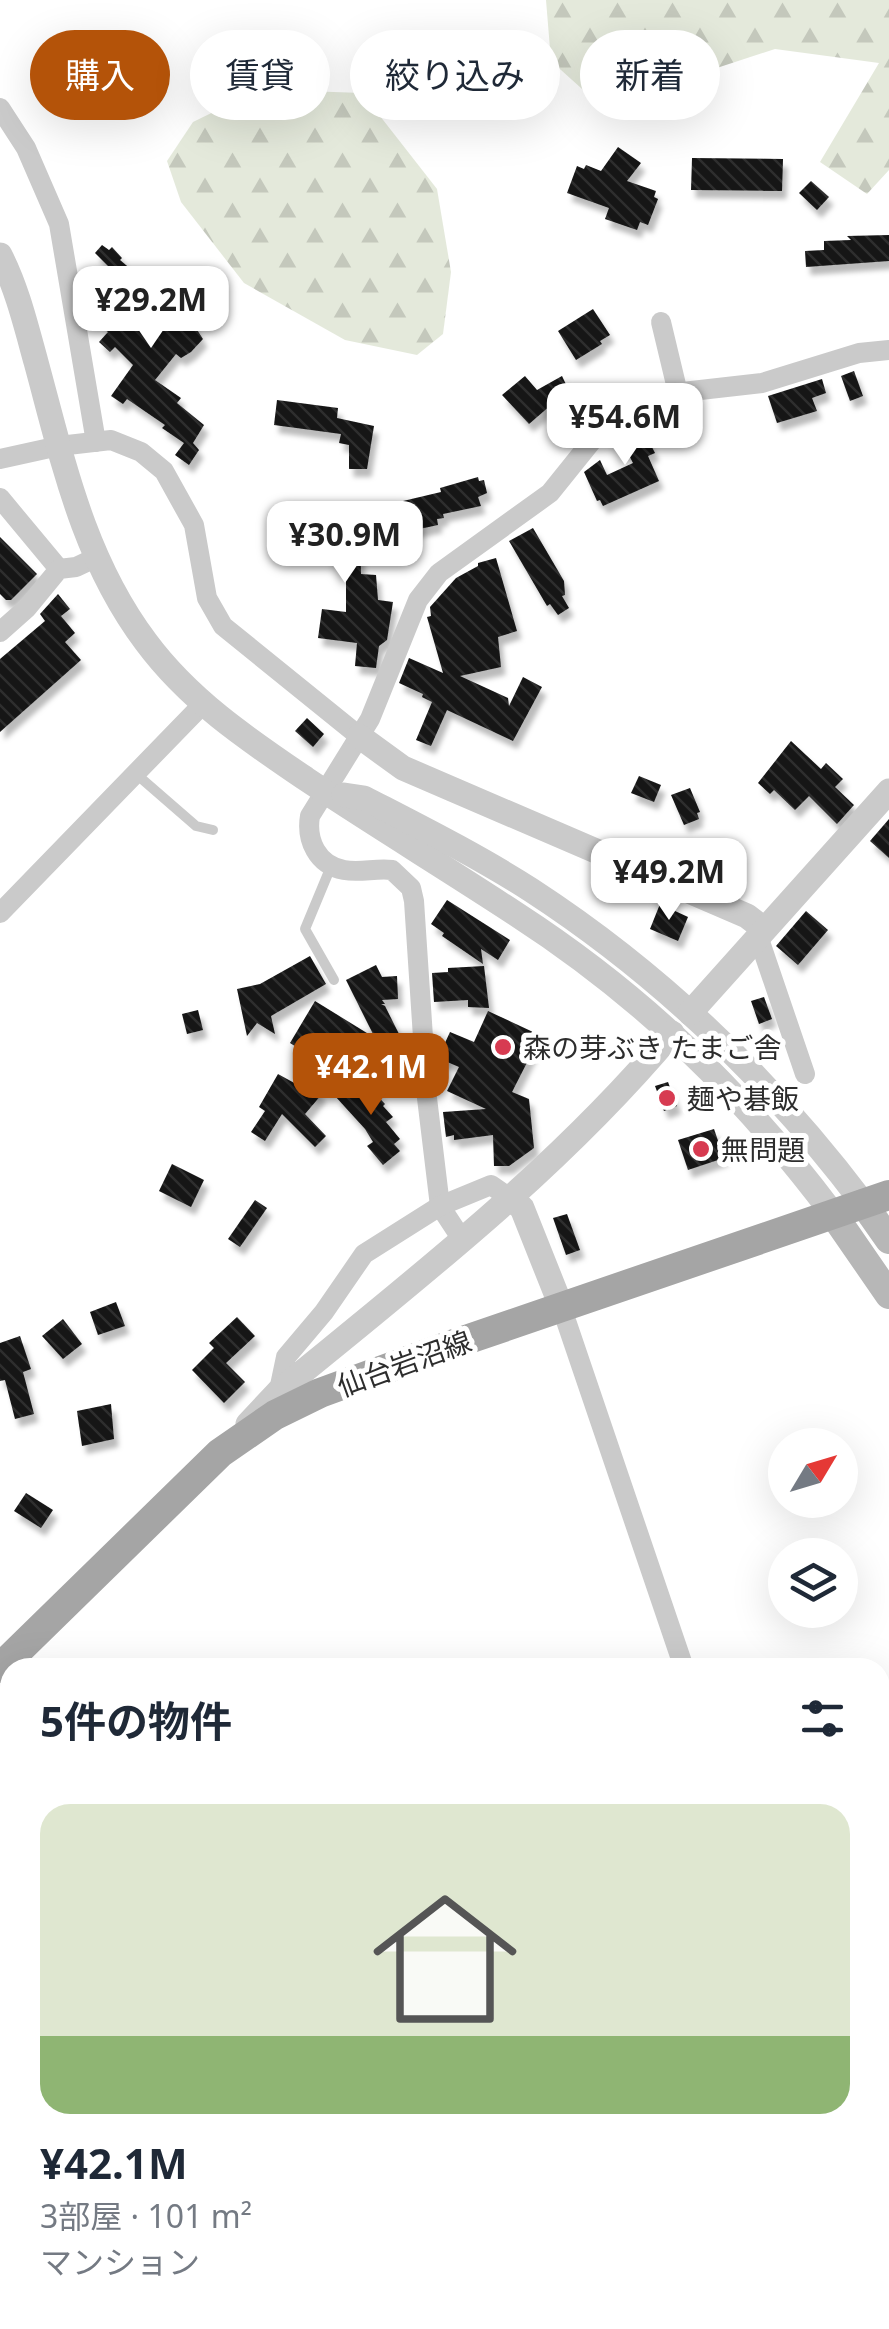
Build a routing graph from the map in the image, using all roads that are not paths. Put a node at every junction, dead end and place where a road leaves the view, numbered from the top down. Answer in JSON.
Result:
{"nodes":[{"id":1,"x":0,"y":108,"type":"edge"},
{"id":2,"x":0,"y":254,"type":"edge"},
{"id":3,"x":661,"y":322,"type":"dead end"},
{"id":4,"x":889,"y":350,"type":"edge"},
{"id":5,"x":678,"y":393,"type":"junction"},
{"id":6,"x":96,"y":442,"type":"junction"},
{"id":7,"x":59,"y":446,"type":"junction"},
{"id":8,"x":0,"y":459,"type":"edge"},
{"id":9,"x":0,"y":498,"type":"edge"},
{"id":10,"x":95,"y":558,"type":"junction"},
{"id":11,"x":59,"y":569,"type":"junction"},
{"id":12,"x":0,"y":632,"type":"edge"},
{"id":13,"x":203,"y":704,"type":"junction"},
{"id":14,"x":359,"y":736,"type":"junction"},
{"id":15,"x":135,"y":773,"type":"junction"},
{"id":16,"x":324,"y":791,"type":"junction"},
{"id":17,"x":889,"y":791,"type":"edge"},
{"id":18,"x":213,"y":830,"type":"dead end"},
{"id":19,"x":332,"y":864,"type":"junction"},
{"id":20,"x":0,"y":913,"type":"edge"},
{"id":21,"x":761,"y":932,"type":"junction"},
{"id":22,"x":334,"y":980,"type":"dead end"},
{"id":23,"x":690,"y":1013,"type":"junction"},
{"id":24,"x":672,"y":1033,"type":"junction"},
{"id":25,"x":805,"y":1074,"type":"dead end"},
{"id":26,"x":511,"y":1199,"type":"junction"},
{"id":27,"x":876,"y":1199,"type":"edge"},
{"id":28,"x":440,"y":1206,"type":"junction"},
{"id":29,"x":833,"y":1214,"type":"junction"},
{"id":30,"x":889,"y":1240,"type":"edge"},
{"id":31,"x":463,"y":1241,"type":"junction"},
{"id":32,"x":889,"y":1295,"type":"edge"},
{"id":33,"x":561,"y":1306,"type":"junction"},
{"id":34,"x":277,"y":1404,"type":"junction"},
{"id":35,"x":10,"y":1658,"type":"edge"},
{"id":36,"x":681,"y":1658,"type":"edge"}],
"edges":[{"from":1,"to":6,"type":"street"},
{"from":2,"to":7,"type":"street"},
{"from":3,"to":5,"type":"street"},
{"from":4,"to":5,"type":"street"},
{"from":5,"to":14,"type":"street"},
{"from":6,"to":7,"type":"street"},
{"from":6,"to":14,"type":"street"},
{"from":7,"to":8,"type":"street"},
{"from":7,"to":10,"type":"street"},
{"from":9,"to":11,"type":"street"},
{"from":10,"to":11,"type":"street"},
{"from":10,"to":13,"type":"street"},
{"from":11,"to":12,"type":"street"},
{"from":13,"to":15,"type":"street"},
{"from":13,"to":16,"type":"street"},
{"from":14,"to":16,"type":"street"},
{"from":14,"to":21,"type":"street"},
{"from":15,"to":18,"type":"lane"},
{"from":15,"to":20,"type":"street"},
{"from":16,"to":19,"type":"street"},
{"from":16,"to":23,"type":"street"},
{"from":16,"to":24,"type":"street"},
{"from":17,"to":21,"type":"street"},
{"from":19,"to":22,"type":"lane"},
{"from":19,"to":28,"type":"street"},
{"from":21,"to":23,"type":"street"},
{"from":21,"to":25,"type":"street"},
{"from":23,"to":27,"type":"street"},
{"from":24,"to":26,"type":"street"},
{"from":24,"to":29,"type":"street"},
{"from":26,"to":28,"type":"street"},
{"from":26,"to":31,"type":"street"},
{"from":26,"to":33,"type":"street"},
{"from":27,"to":29,"type":"main road","name":"仙台岩沼線"},
{"from":27,"to":30,"type":"main road"},
{"from":28,"to":31,"type":"street"},
{"from":28,"to":34,"type":"street"},
{"from":29,"to":32,"type":"main road"},
{"from":29,"to":33,"type":"main road","name":"仙台岩沼線"},
{"from":31,"to":34,"type":"street"},
{"from":33,"to":34,"type":"main road","name":"仙台岩沼線"},
{"from":33,"to":36,"type":"street"},
{"from":34,"to":35,"type":"main road","name":"仙台岩沼線"}]}
